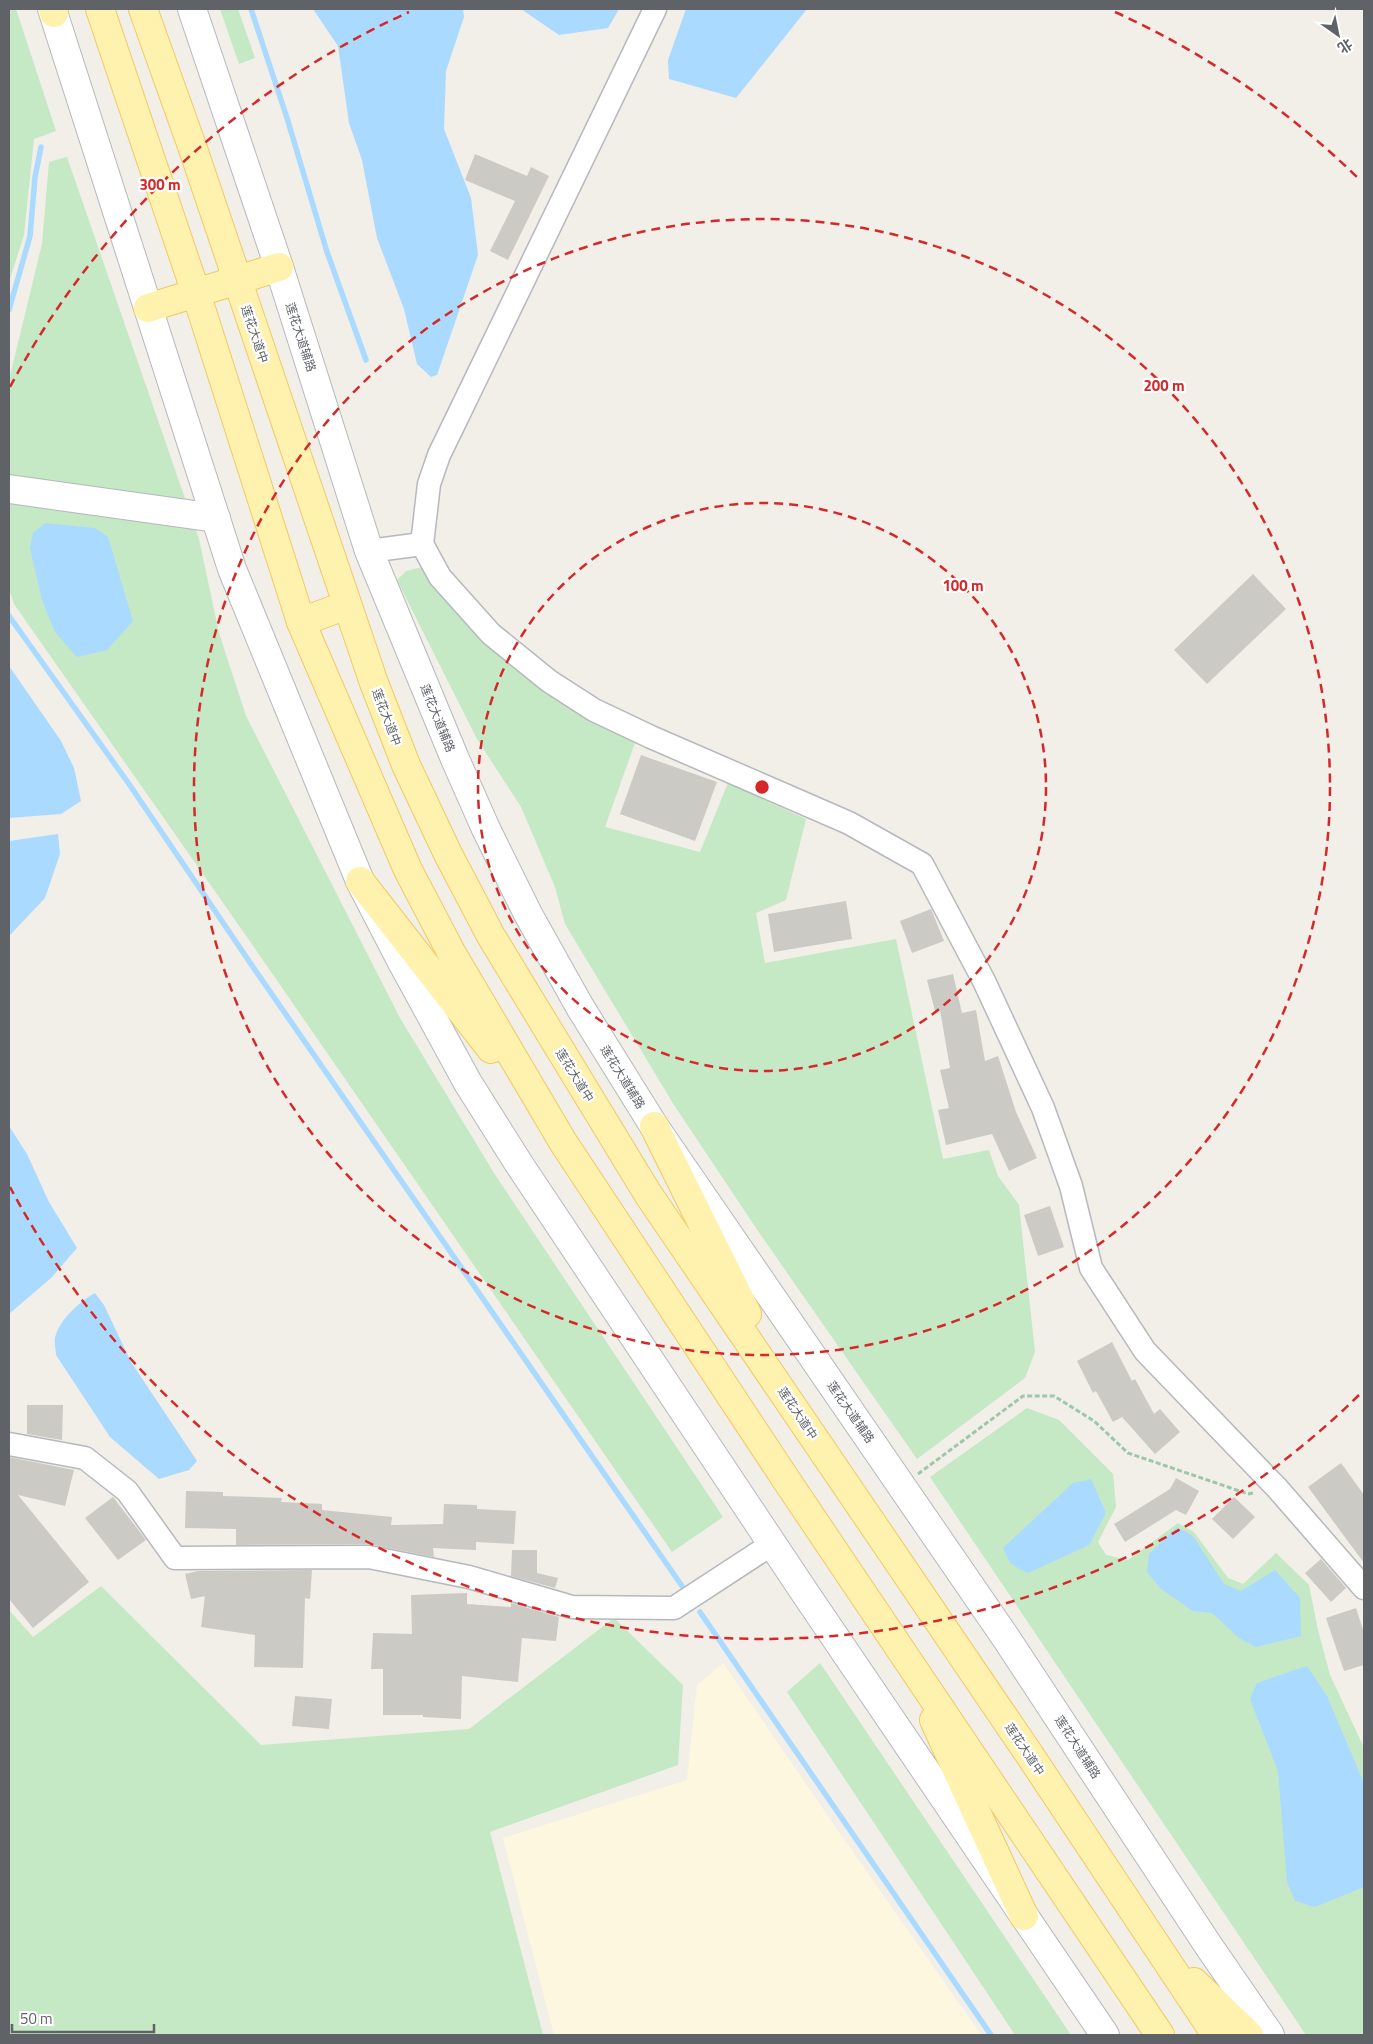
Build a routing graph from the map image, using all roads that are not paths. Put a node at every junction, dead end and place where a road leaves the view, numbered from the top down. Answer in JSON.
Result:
{"nodes":[{"id":1,"x":100,"y":9,"type":"edge"},
{"id":2,"x":142,"y":9,"type":"edge"},
{"id":3,"x":192,"y":9,"type":"edge"},
{"id":4,"x":655,"y":9,"type":"edge"},
{"id":5,"x":53,"y":10,"type":"edge"},
{"id":6,"x":278,"y":267,"type":"junction"},
{"id":7,"x":237,"y":280,"type":"junction"},
{"id":8,"x":196,"y":292,"type":"junction"},
{"id":9,"x":148,"y":308,"type":"junction"},
{"id":10,"x":9,"y":489,"type":"edge"},
{"id":11,"x":216,"y":518,"type":"junction"},
{"id":12,"x":422,"y":544,"type":"junction"},
{"id":13,"x":369,"y":551,"type":"junction"},
{"id":14,"x":347,"y":605,"type":"junction"},
{"id":15,"x":301,"y":622,"type":"junction"},
{"id":16,"x":360,"y":881,"type":"junction"},
{"id":17,"x":654,"y":1126,"type":"junction"},
{"id":18,"x":563,"y":1142,"type":"junction"},
{"id":19,"x":793,"y":1407,"type":"junction"},
{"id":20,"x":9,"y":1444,"type":"edge"},
{"id":21,"x":772,"y":1544,"type":"junction"},
{"id":22,"x":1364,"y":1588,"type":"edge"},
{"id":23,"x":899,"y":1644,"type":"junction"},
{"id":24,"x":1024,"y":1916,"type":"junction"},
{"id":25,"x":1154,"y":1943,"type":"junction"},
{"id":26,"x":1105,"y":2035,"type":"edge"},
{"id":27,"x":1160,"y":2035,"type":"edge"},
{"id":28,"x":1216,"y":2035,"type":"edge"},
{"id":29,"x":1249,"y":2035,"type":"edge"},
{"id":30,"x":1270,"y":2035,"type":"edge"}],
"edges":[{"from":1,"to":8,"type":"main road"},
{"from":2,"to":7,"type":"main road","name":"莲花大道中"},
{"from":3,"to":6,"type":"street","name":"莲花大道辅路"},
{"from":4,"to":12,"type":"street"},
{"from":5,"to":9,"type":"street"},
{"from":6,"to":7,"type":"main road"},
{"from":6,"to":13,"type":"street","name":"莲花大道辅路"},
{"from":7,"to":8,"type":"main road"},
{"from":7,"to":14,"type":"main road","name":"莲花大道中"},
{"from":8,"to":9,"type":"main road"},
{"from":8,"to":15,"type":"main road"},
{"from":9,"to":11,"type":"street"},
{"from":10,"to":11,"type":"street"},
{"from":11,"to":16,"type":"street"},
{"from":12,"to":13,"type":"street"},
{"from":12,"to":22,"type":"street"},
{"from":13,"to":17,"type":"street","name":"莲花大道辅路"},
{"from":14,"to":15,"type":"main road"},
{"from":14,"to":19,"type":"main road","name":"莲花大道中"},
{"from":15,"to":18,"type":"main road"},
{"from":16,"to":18,"type":"main road"},
{"from":16,"to":21,"type":"street"},
{"from":17,"to":19,"type":"main road"},
{"from":17,"to":30,"type":"street","name":"莲花大道辅路"},
{"from":18,"to":23,"type":"main road"},
{"from":19,"to":25,"type":"main road","name":"莲花大道中"},
{"from":20,"to":21,"type":"street"},
{"from":21,"to":24,"type":"street"},
{"from":23,"to":24,"type":"main road"},
{"from":23,"to":27,"type":"main road"},
{"from":24,"to":26,"type":"street"},
{"from":25,"to":28,"type":"main road","name":"莲花大道中"},
{"from":25,"to":29,"type":"main road"}]}
